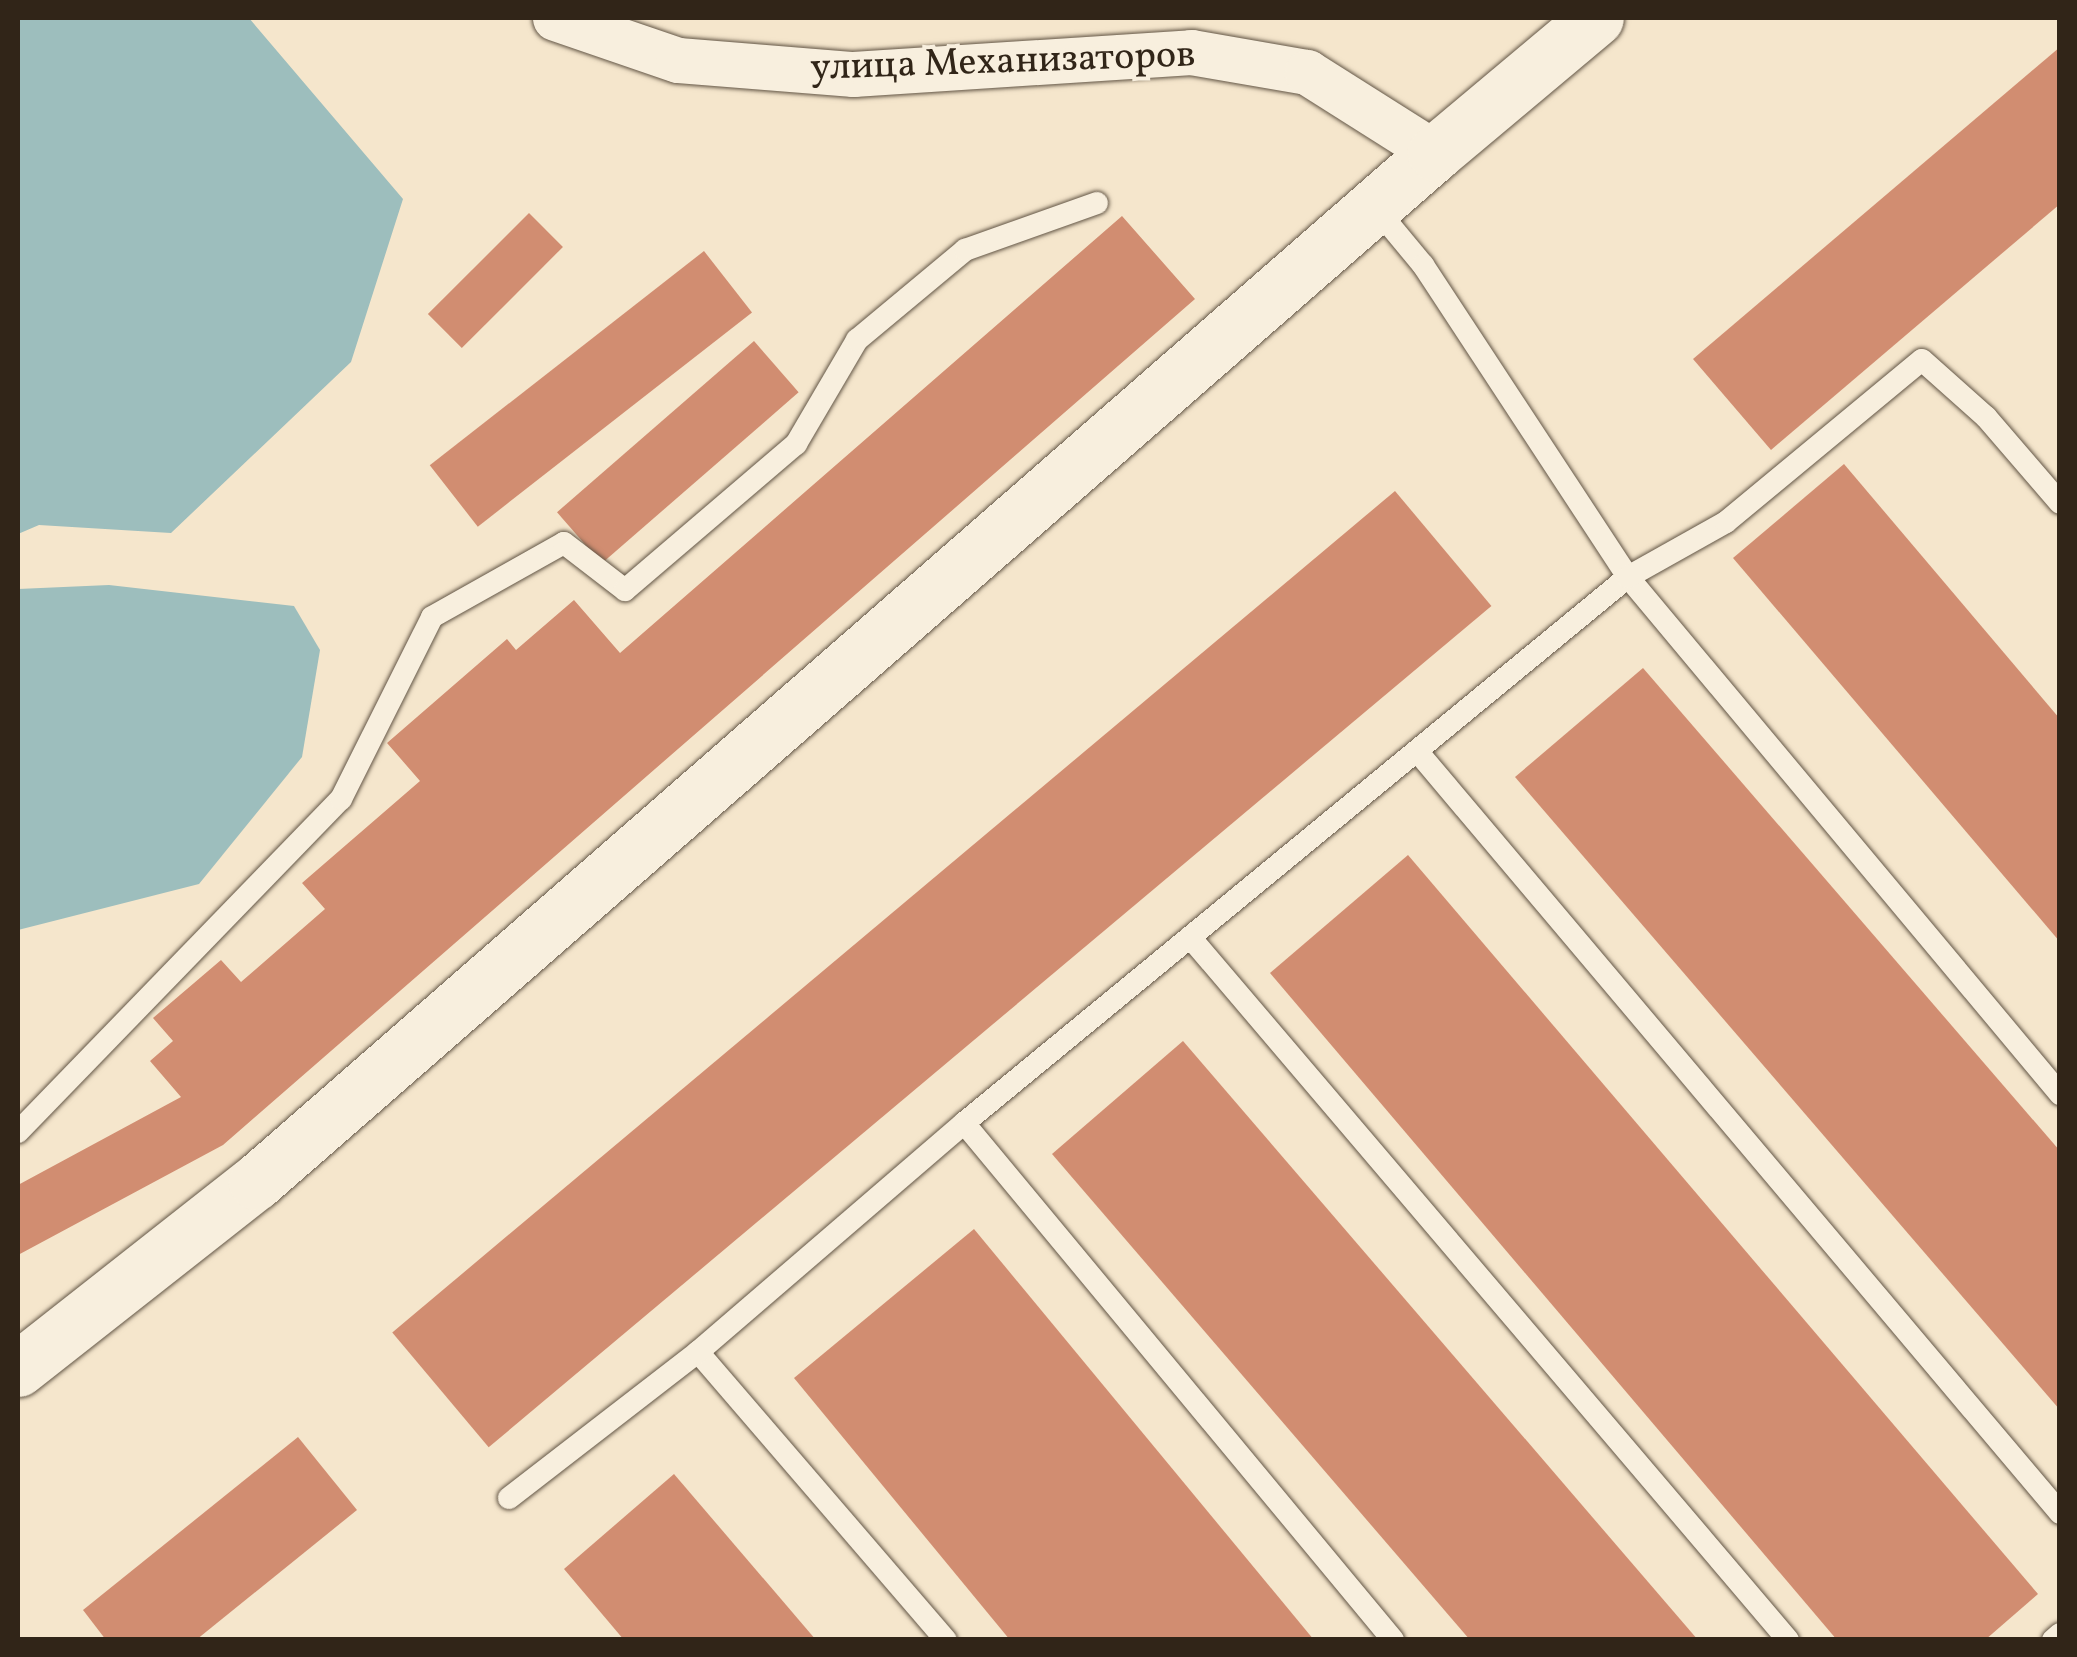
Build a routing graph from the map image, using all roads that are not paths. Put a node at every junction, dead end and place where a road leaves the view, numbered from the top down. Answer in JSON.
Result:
{"nodes":[{"id":1,"x":554,"y":18,"type":"edge"},
{"id":2,"x":1596,"y":18,"type":"edge"},
{"id":3,"x":1435,"y":153,"type":"junction"},
{"id":4,"x":1097,"y":202,"type":"dead end"},
{"id":5,"x":1374,"y":206,"type":"junction"},
{"id":6,"x":2060,"y":503,"type":"edge"},
{"id":7,"x":1628,"y":576,"type":"junction"},
{"id":8,"x":1417,"y":752,"type":"junction"},
{"id":9,"x":1190,"y":938,"type":"junction"},
{"id":10,"x":2060,"y":1094,"type":"edge"},
{"id":11,"x":964,"y":1123,"type":"junction"},
{"id":12,"x":18,"y":1132,"type":"edge"},
{"id":13,"x":698,"y":1352,"type":"junction"},
{"id":14,"x":18,"y":1369,"type":"edge"},
{"id":15,"x":509,"y":1498,"type":"dead end"},
{"id":16,"x":2060,"y":1513,"type":"edge"},
{"id":17,"x":2060,"y":1634,"type":"edge"},
{"id":18,"x":946,"y":1640,"type":"edge"},
{"id":19,"x":1393,"y":1640,"type":"edge"},
{"id":20,"x":1788,"y":1640,"type":"edge"},
{"id":21,"x":2053,"y":1640,"type":"edge"}],
"edges":[{"from":1,"to":3,"type":"street","name":"улица Механизаторов"},
{"from":2,"to":3,"type":"street"},
{"from":3,"to":5,"type":"street"},
{"from":4,"to":12,"type":"lane"},
{"from":5,"to":7,"type":"lane"},
{"from":5,"to":14,"type":"street"},
{"from":6,"to":7,"type":"lane"},
{"from":7,"to":8,"type":"lane"},
{"from":7,"to":10,"type":"lane"},
{"from":8,"to":9,"type":"lane"},
{"from":8,"to":16,"type":"lane"},
{"from":9,"to":11,"type":"lane"},
{"from":9,"to":20,"type":"lane"},
{"from":11,"to":13,"type":"lane"},
{"from":11,"to":19,"type":"lane"},
{"from":13,"to":15,"type":"lane"},
{"from":13,"to":18,"type":"lane"},
{"from":17,"to":21,"type":"lane"}]}
